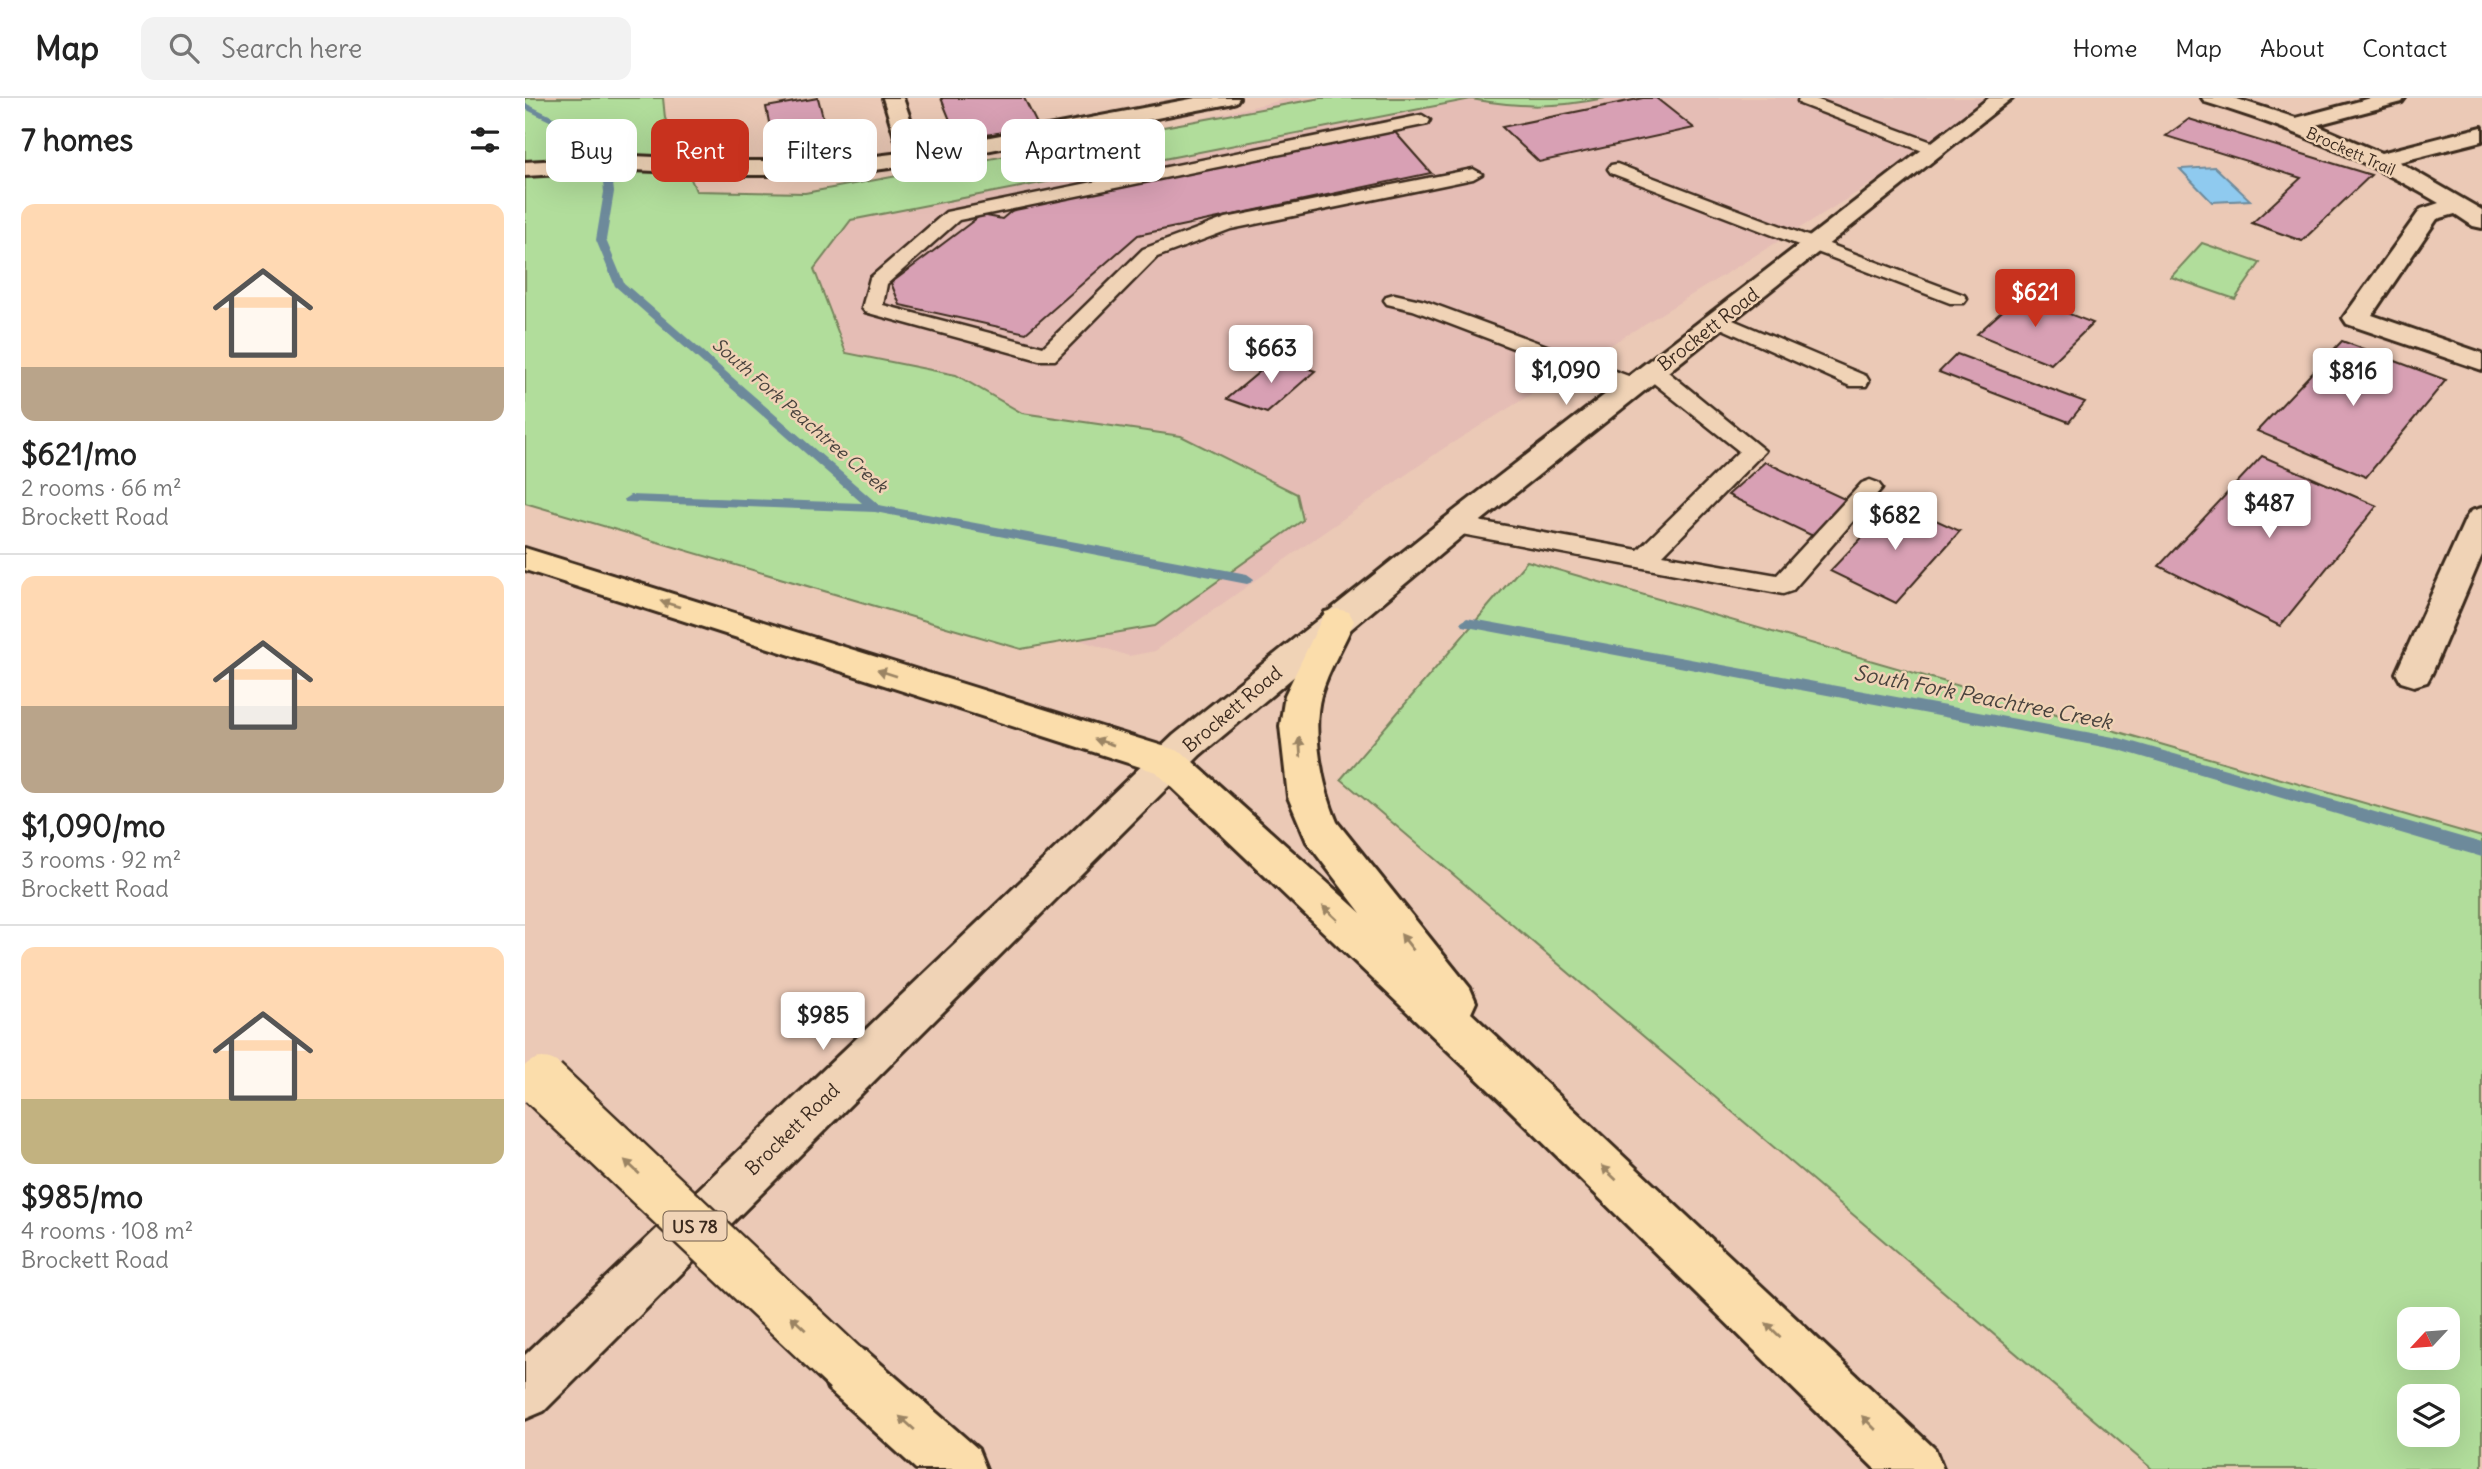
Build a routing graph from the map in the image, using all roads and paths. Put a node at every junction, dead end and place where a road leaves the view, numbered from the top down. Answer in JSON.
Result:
{"nodes":[{"id":1,"x":893,"y":98,"type":"edge"},
{"id":2,"x":1094,"y":98,"type":"edge"},
{"id":3,"x":1230,"y":98,"type":"edge"},
{"id":4,"x":2003,"y":98,"type":"edge"},
{"id":5,"x":2212,"y":98,"type":"edge"},
{"id":6,"x":2395,"y":98,"type":"edge"},
{"id":7,"x":1807,"y":101,"type":"dead end"},
{"id":8,"x":900,"y":119,"type":"edge"},
{"id":9,"x":1109,"y":119,"type":"edge"},
{"id":10,"x":1120,"y":119,"type":"edge"},
{"id":11,"x":1422,"y":120,"type":"dead end"},
{"id":12,"x":2293,"y":125,"type":"junction"},
{"id":13,"x":2482,"y":134,"type":"edge"},
{"id":14,"x":1934,"y":149,"type":"junction"},
{"id":15,"x":891,"y":161,"type":"edge"},
{"id":16,"x":2376,"y":161,"type":"junction"},
{"id":17,"x":525,"y":169,"type":"edge"},
{"id":18,"x":1617,"y":169,"type":"dead end"},
{"id":19,"x":1473,"y":174,"type":"dead end"},
{"id":20,"x":2459,"y":205,"type":"junction"},
{"id":21,"x":2482,"y":221,"type":"edge"},
{"id":22,"x":1815,"y":245,"type":"junction"},
{"id":23,"x":1957,"y":299,"type":"dead end"},
{"id":24,"x":1394,"y":300,"type":"dead end"},
{"id":25,"x":1721,"y":321,"type":"junction"},
{"id":26,"x":2482,"y":362,"type":"edge"},
{"id":27,"x":1644,"y":379,"type":"junction"},
{"id":28,"x":1858,"y":381,"type":"dead end"},
{"id":29,"x":1870,"y":488,"type":"dead end"},
{"id":30,"x":2482,"y":518,"type":"edge"},
{"id":31,"x":1456,"y":525,"type":"junction"},
{"id":32,"x":525,"y":559,"type":"edge"},
{"id":33,"x":1643,"y":560,"type":"junction"},
{"id":34,"x":1337,"y":621,"type":"junction"},
{"id":35,"x":2414,"y":673,"type":"dead end"},
{"id":36,"x":1169,"y":762,"type":"junction"},
{"id":37,"x":534,"y":1075,"type":"edge"},
{"id":38,"x":1524,"y":1092,"type":"junction"},
{"id":39,"x":525,"y":1392,"type":"edge"},
{"id":40,"x":958,"y":1469,"type":"edge"},
{"id":41,"x":1915,"y":1469,"type":"edge"}],
"edges":[{"from":1,"to":8,"type":"street"},
{"from":2,"to":9,"type":"street"},
{"from":3,"to":10,"type":"street"},
{"from":4,"to":14,"type":"street","name":"Brockett Road"},
{"from":5,"to":12,"type":"street","name":"Brockett Trail"},
{"from":6,"to":12,"type":"street"},
{"from":7,"to":14,"type":"lane"},
{"from":11,"to":19,"type":"lane"},
{"from":12,"to":16,"type":"street","name":"Brockett Trail"},
{"from":13,"to":16,"type":"street"},
{"from":14,"to":22,"type":"street","name":"Brockett Road"},
{"from":15,"to":17,"type":"street"},
{"from":16,"to":20,"type":"street","name":"Brockett Trail"},
{"from":18,"to":22,"type":"lane"},
{"from":20,"to":21,"type":"street","name":"Brockett Trail"},
{"from":20,"to":26,"type":"street"},
{"from":22,"to":23,"type":"lane"},
{"from":22,"to":25,"type":"street","name":"Brockett Road"},
{"from":24,"to":27,"type":"lane"},
{"from":25,"to":27,"type":"street","name":"Brockett Road"},
{"from":25,"to":28,"type":"lane"},
{"from":27,"to":31,"type":"street","name":"Brockett Road"},
{"from":27,"to":33,"type":"lane"},
{"from":29,"to":33,"type":"lane"},
{"from":30,"to":35,"type":"street"},
{"from":31,"to":33,"type":"lane"},
{"from":31,"to":34,"type":"street","name":"Brockett Road"},
{"from":36,"to":32,"type":"highway","one_way":true},
{"from":34,"to":36,"type":"street","name":"Brockett Road"},
{"from":38,"to":34,"type":"highway","one_way":true},
{"from":38,"to":36,"type":"highway","one_way":true},
{"from":36,"to":39,"type":"street","name":"Brockett Road"},
{"from":40,"to":37,"type":"highway","number":"US 78","one_way":true,"bridge":true},
{"from":41,"to":38,"type":"highway","one_way":true}]}
